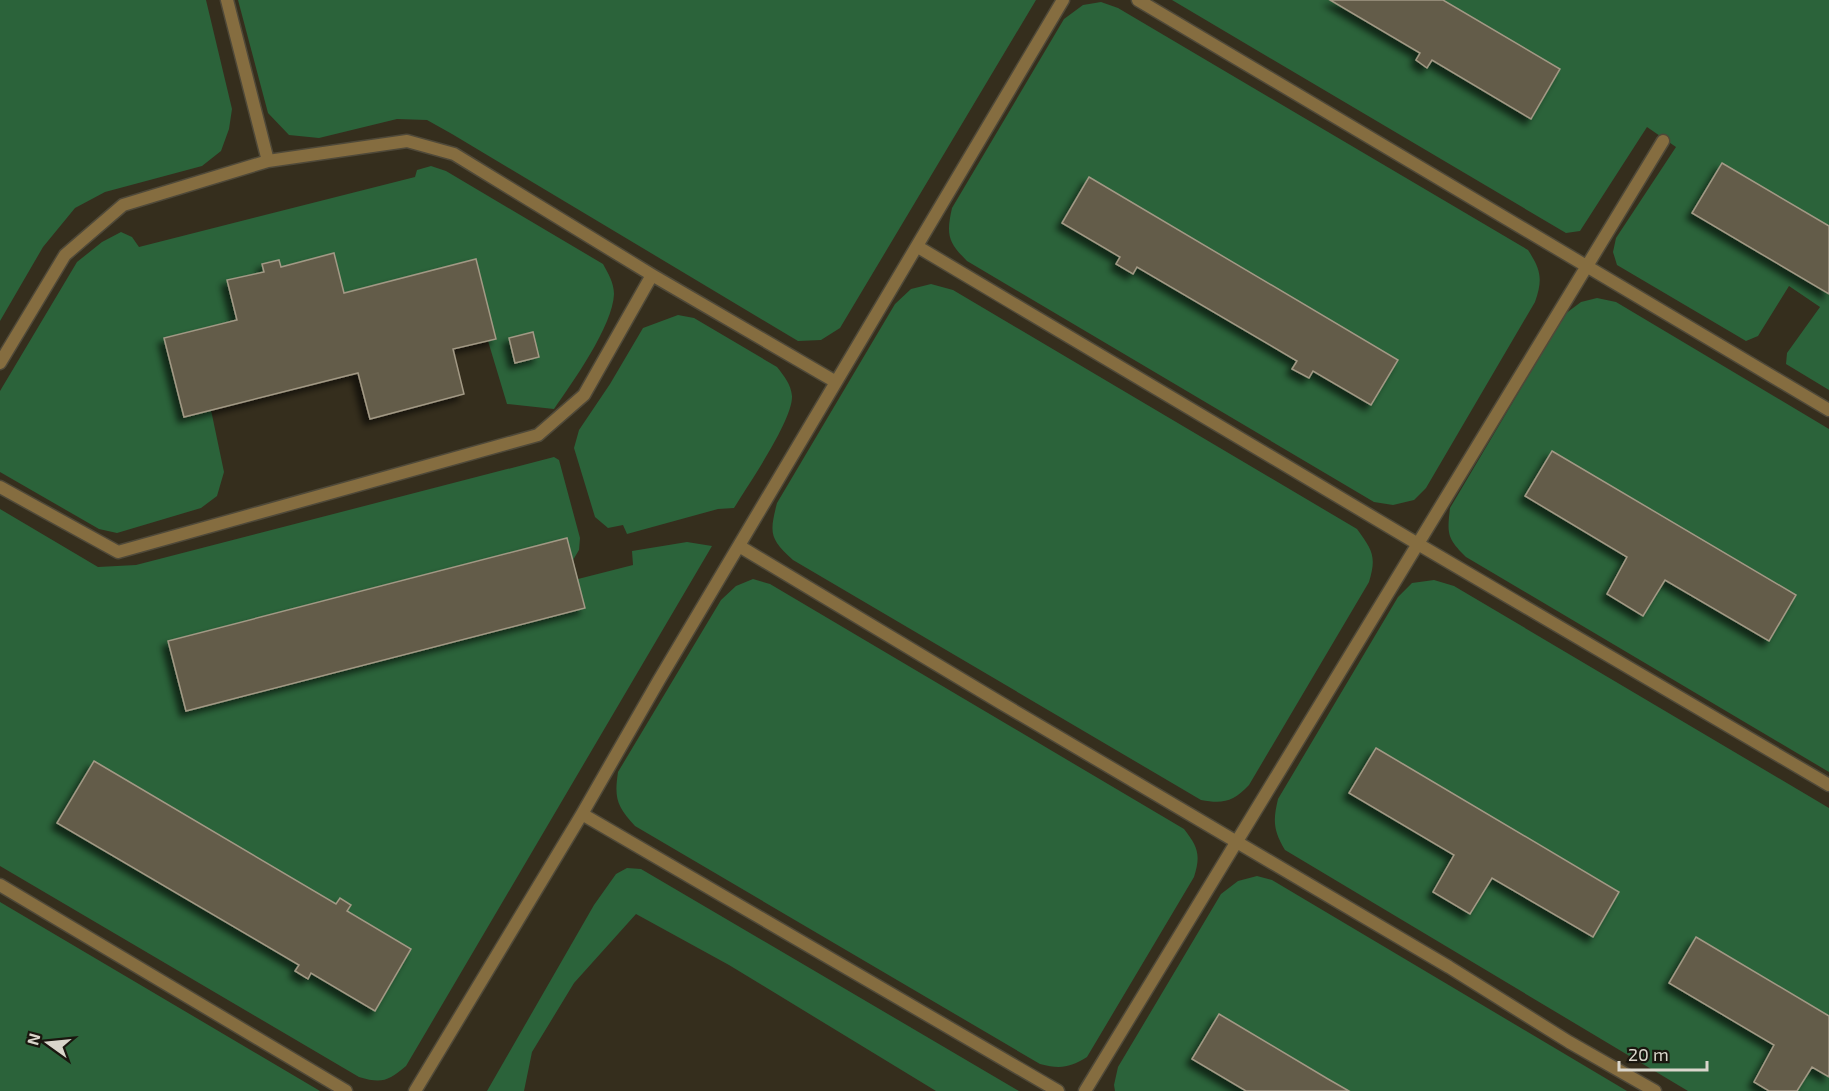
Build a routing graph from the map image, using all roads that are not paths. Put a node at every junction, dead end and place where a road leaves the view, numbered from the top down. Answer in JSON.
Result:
{"nodes":[{"id":1,"x":227,"y":0,"type":"edge"},
{"id":2,"x":1063,"y":0,"type":"edge"},
{"id":3,"x":1137,"y":0,"type":"edge"},
{"id":4,"x":1663,"y":141,"type":"dead end"},
{"id":5,"x":268,"y":161,"type":"junction"},
{"id":6,"x":918,"y":247,"type":"junction"},
{"id":7,"x":1587,"y":267,"type":"junction"},
{"id":8,"x":652,"y":275,"type":"junction"},
{"id":9,"x":0,"y":363,"type":"edge"},
{"id":10,"x":836,"y":382,"type":"junction"},
{"id":11,"x":1829,"y":410,"type":"edge"},
{"id":12,"x":0,"y":487,"type":"edge"},
{"id":13,"x":1418,"y":544,"type":"junction"},
{"id":14,"x":739,"y":546,"type":"junction"},
{"id":15,"x":1829,"y":785,"type":"edge"},
{"id":16,"x":582,"y":814,"type":"junction"},
{"id":17,"x":1238,"y":842,"type":"junction"},
{"id":18,"x":0,"y":885,"type":"edge"},
{"id":19,"x":346,"y":1091,"type":"edge"},
{"id":20,"x":416,"y":1091,"type":"edge"},
{"id":21,"x":1058,"y":1091,"type":"edge"},
{"id":22,"x":1085,"y":1091,"type":"edge"},
{"id":23,"x":1655,"y":1091,"type":"edge"}],
"edges":[{"from":1,"to":5,"type":"lane"},
{"from":2,"to":6,"type":"lane"},
{"from":3,"to":7,"type":"lane"},
{"from":4,"to":7,"type":"lane"},
{"from":5,"to":8,"type":"lane"},
{"from":5,"to":9,"type":"lane"},
{"from":6,"to":10,"type":"lane"},
{"from":6,"to":13,"type":"lane"},
{"from":7,"to":11,"type":"lane"},
{"from":7,"to":13,"type":"lane"},
{"from":8,"to":10,"type":"lane"},
{"from":8,"to":12,"type":"lane"},
{"from":10,"to":14,"type":"lane"},
{"from":13,"to":15,"type":"lane"},
{"from":13,"to":17,"type":"lane"},
{"from":14,"to":16,"type":"lane"},
{"from":14,"to":17,"type":"lane"},
{"from":16,"to":20,"type":"lane"},
{"from":16,"to":21,"type":"lane"},
{"from":17,"to":22,"type":"lane"},
{"from":17,"to":23,"type":"lane"},
{"from":18,"to":19,"type":"lane"}]}
